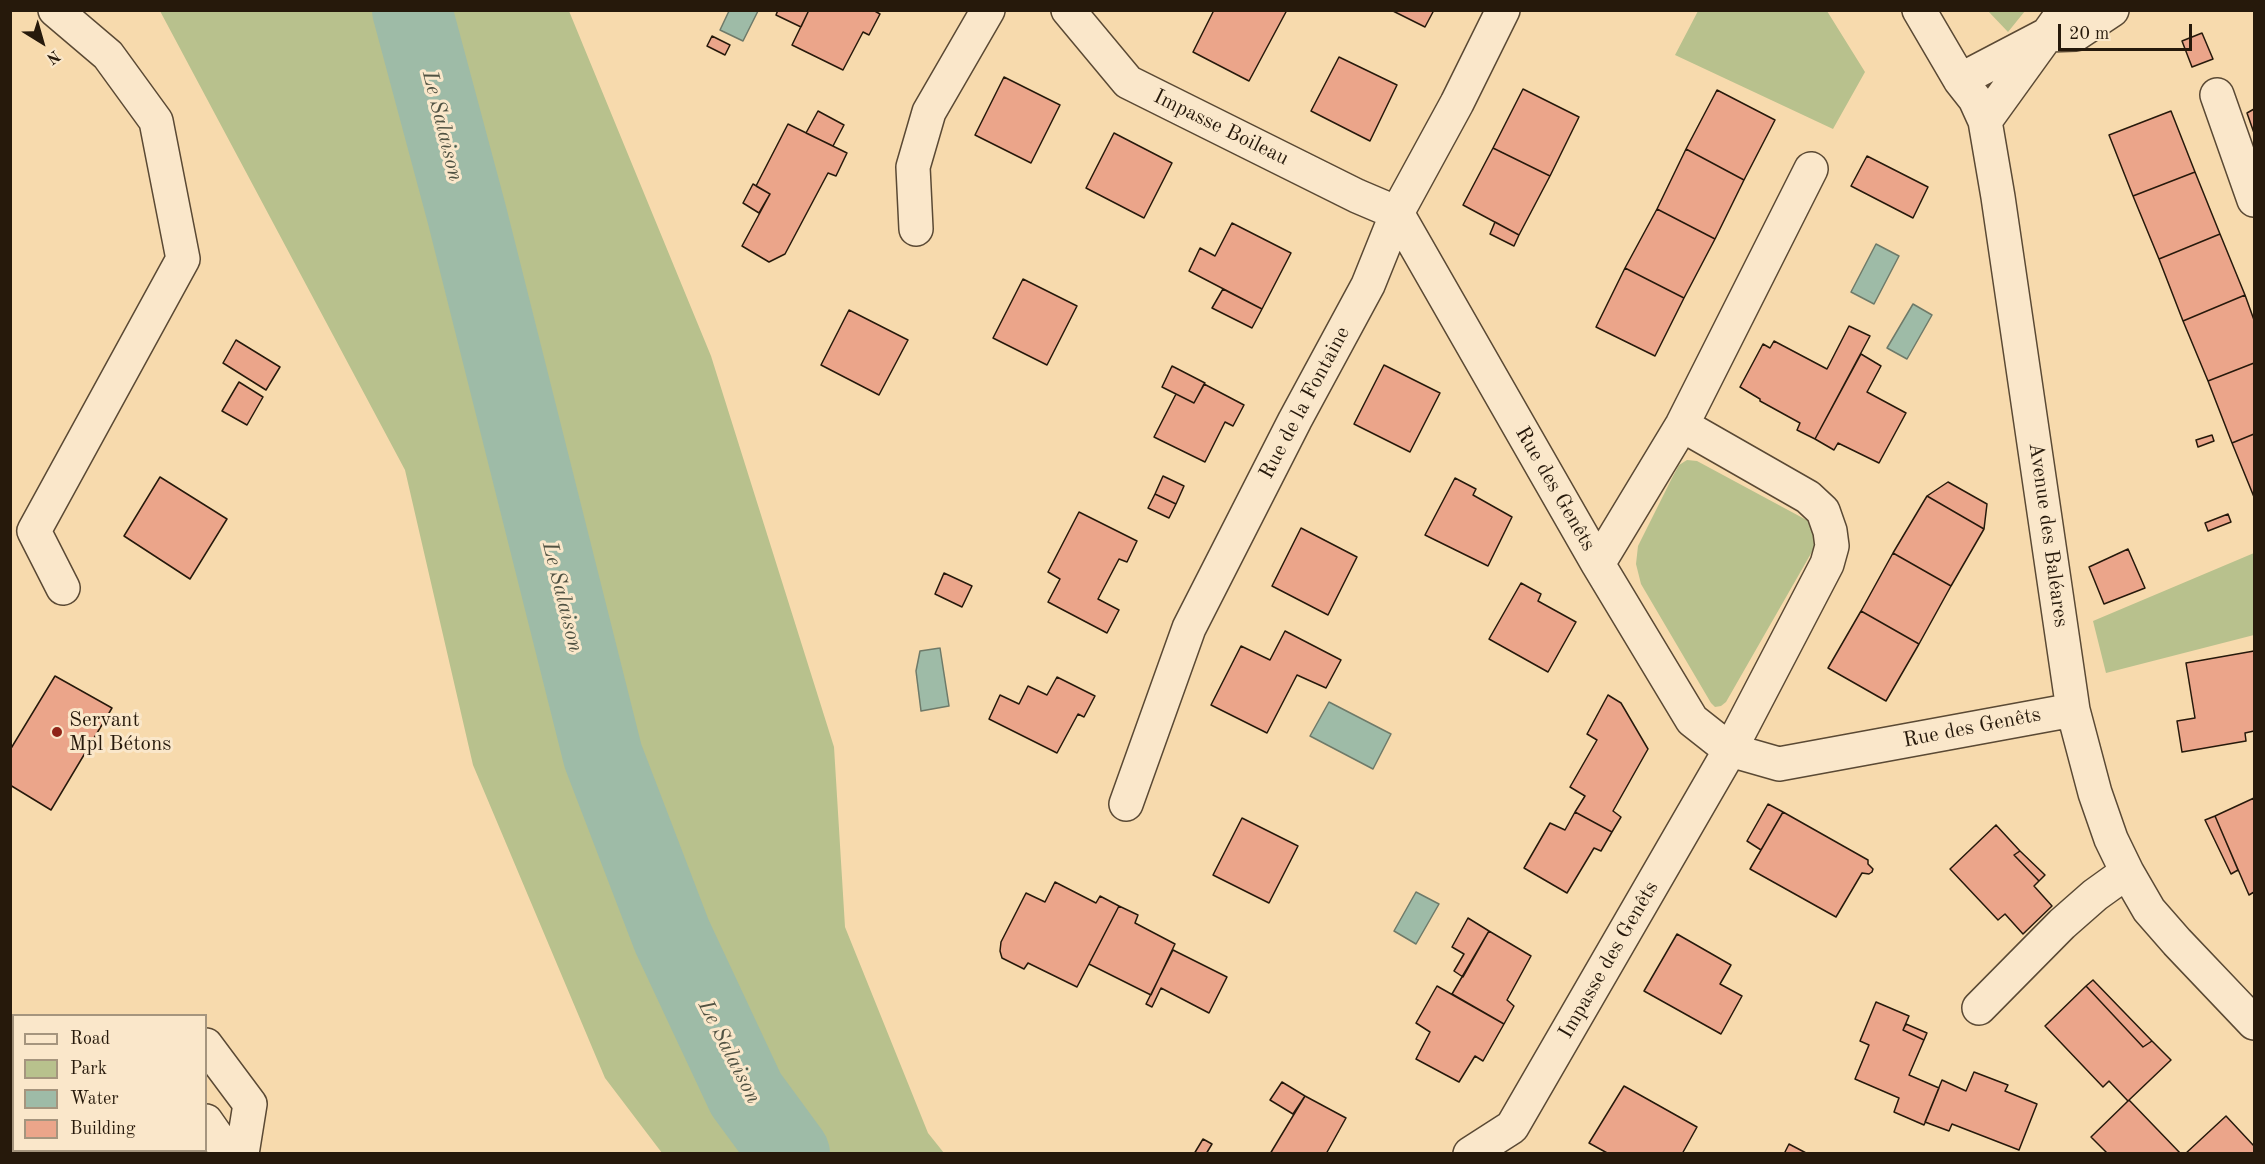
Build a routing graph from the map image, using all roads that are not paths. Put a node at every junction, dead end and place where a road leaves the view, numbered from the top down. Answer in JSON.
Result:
{"nodes":[{"id":1,"x":56,"y":10,"type":"edge"},
{"id":2,"x":988,"y":10,"type":"edge"},
{"id":3,"x":1068,"y":10,"type":"edge"},
{"id":4,"x":1503,"y":10,"type":"edge"},
{"id":5,"x":1919,"y":10,"type":"edge"},
{"id":6,"x":2112,"y":10,"type":"edge"},
{"id":7,"x":2055,"y":22,"type":"edge"},
{"id":8,"x":1960,"y":80,"type":"junction"},
{"id":9,"x":2217,"y":95,"type":"dead end"},
{"id":10,"x":1985,"y":121,"type":"junction"},
{"id":11,"x":1811,"y":169,"type":"dead end"},
{"id":12,"x":2254,"y":200,"type":"edge"},
{"id":13,"x":1397,"y":213,"type":"junction"},
{"id":14,"x":916,"y":229,"type":"dead end"},
{"id":15,"x":1682,"y":425,"type":"junction"},
{"id":16,"x":1598,"y":564,"type":"junction"},
{"id":17,"x":63,"y":588,"type":"dead end"},
{"id":18,"x":2073,"y":710,"type":"junction"},
{"id":19,"x":1730,"y":750,"type":"junction"},
{"id":20,"x":1126,"y":804,"type":"dead end"},
{"id":21,"x":2127,"y":872,"type":"junction"},
{"id":22,"x":1979,"y":1008,"type":"dead end"},
{"id":23,"x":2254,"y":1023,"type":"edge"},
{"id":24,"x":207,"y":1046,"type":"edge"},
{"id":25,"x":207,"y":1122,"type":"edge"},
{"id":26,"x":229,"y":1154,"type":"edge"},
{"id":27,"x":242,"y":1154,"type":"edge"},
{"id":28,"x":1470,"y":1154,"type":"edge"}],
"edges":[{"from":1,"to":17,"type":"street"},
{"from":2,"to":14,"type":"street"},
{"from":3,"to":13,"type":"street","name":"Impasse Boileau"},
{"from":4,"to":13,"type":"street","name":"Rue de la Fontaine"},
{"from":5,"to":8,"type":"street","name":"Avenue des Baléares"},
{"from":6,"to":7,"type":"street"},
{"from":7,"to":8,"type":"street"},
{"from":7,"to":10,"type":"street"},
{"from":8,"to":10,"type":"street","name":"Avenue des Baléares"},
{"from":9,"to":12,"type":"street"},
{"from":10,"to":18,"type":"street","name":"Avenue des Baléares"},
{"from":11,"to":15,"type":"street"},
{"from":13,"to":16,"type":"street","name":"Rue des Genêts"},
{"from":13,"to":20,"type":"street","name":"Rue de la Fontaine"},
{"from":15,"to":16,"type":"street"},
{"from":15,"to":19,"type":"street"},
{"from":16,"to":19,"type":"street","name":"Rue des Genêts"},
{"from":18,"to":19,"type":"street","name":"Rue des Genêts"},
{"from":18,"to":21,"type":"street","name":"Avenue des Baléares"},
{"from":19,"to":28,"type":"street","name":"Impasse des Genêts"},
{"from":21,"to":22,"type":"street"},
{"from":21,"to":23,"type":"street","name":"Avenue des Baléares"},
{"from":24,"to":27,"type":"street"},
{"from":25,"to":26,"type":"street"}]}
